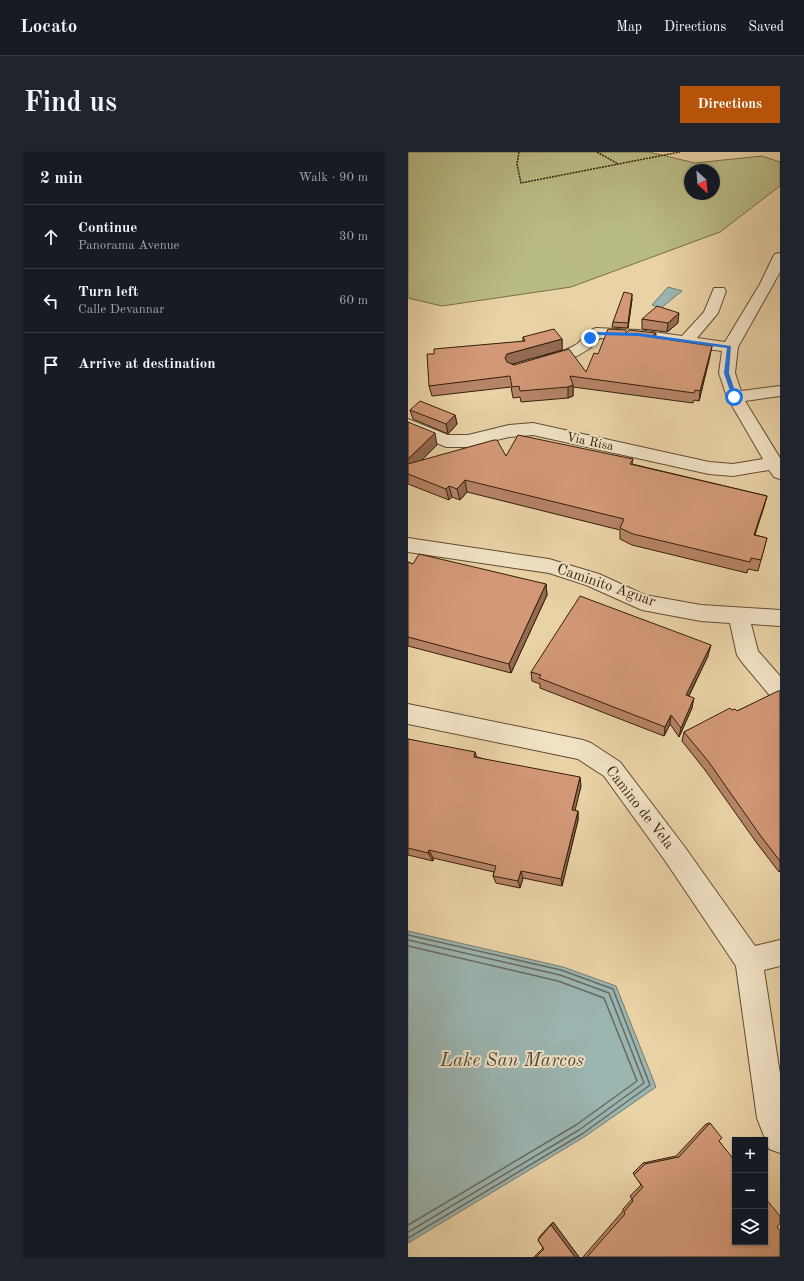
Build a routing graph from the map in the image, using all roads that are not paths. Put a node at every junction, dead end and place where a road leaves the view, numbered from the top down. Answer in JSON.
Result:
{"nodes":[{"id":1,"x":780,"y":257,"type":"edge"},
{"id":2,"x":774,"y":285,"type":"edge"},
{"id":3,"x":719,"y":291,"type":"dead end"},
{"id":4,"x":686,"y":341,"type":"junction"},
{"id":5,"x":730,"y":347,"type":"junction"},
{"id":6,"x":530,"y":365,"type":"edge"},
{"id":7,"x":780,"y":391,"type":"edge"},
{"id":8,"x":734,"y":397,"type":"junction"},
{"id":9,"x":408,"y":425,"type":"edge"},
{"id":10,"x":777,"y":468,"type":"edge"},
{"id":11,"x":408,"y":545,"type":"edge"},
{"id":12,"x":739,"y":616,"type":"junction"},
{"id":13,"x":780,"y":618,"type":"edge"},
{"id":14,"x":780,"y":692,"type":"edge"},
{"id":15,"x":408,"y":714,"type":"edge"},
{"id":16,"x":780,"y":953,"type":"edge"},
{"id":17,"x":749,"y":961,"type":"junction"},
{"id":18,"x":780,"y":1138,"type":"edge"}],
"edges":[{"from":1,"to":2,"type":"street"},
{"from":2,"to":5,"type":"street"},
{"from":3,"to":4,"type":"street"},
{"from":4,"to":5,"type":"street"},
{"from":4,"to":6,"type":"street"},
{"from":5,"to":8,"type":"street"},
{"from":7,"to":8,"type":"street"},
{"from":8,"to":10,"type":"street"},
{"from":9,"to":10,"type":"street","name":"Via Risa"},
{"from":11,"to":12,"type":"street","name":"Caminito Aguar"},
{"from":12,"to":13,"type":"street","name":"Caminito Aguar"},
{"from":12,"to":14,"type":"street"},
{"from":15,"to":17,"type":"street","name":"Camino de Vela"},
{"from":16,"to":17,"type":"street"},
{"from":17,"to":18,"type":"street"}]}
